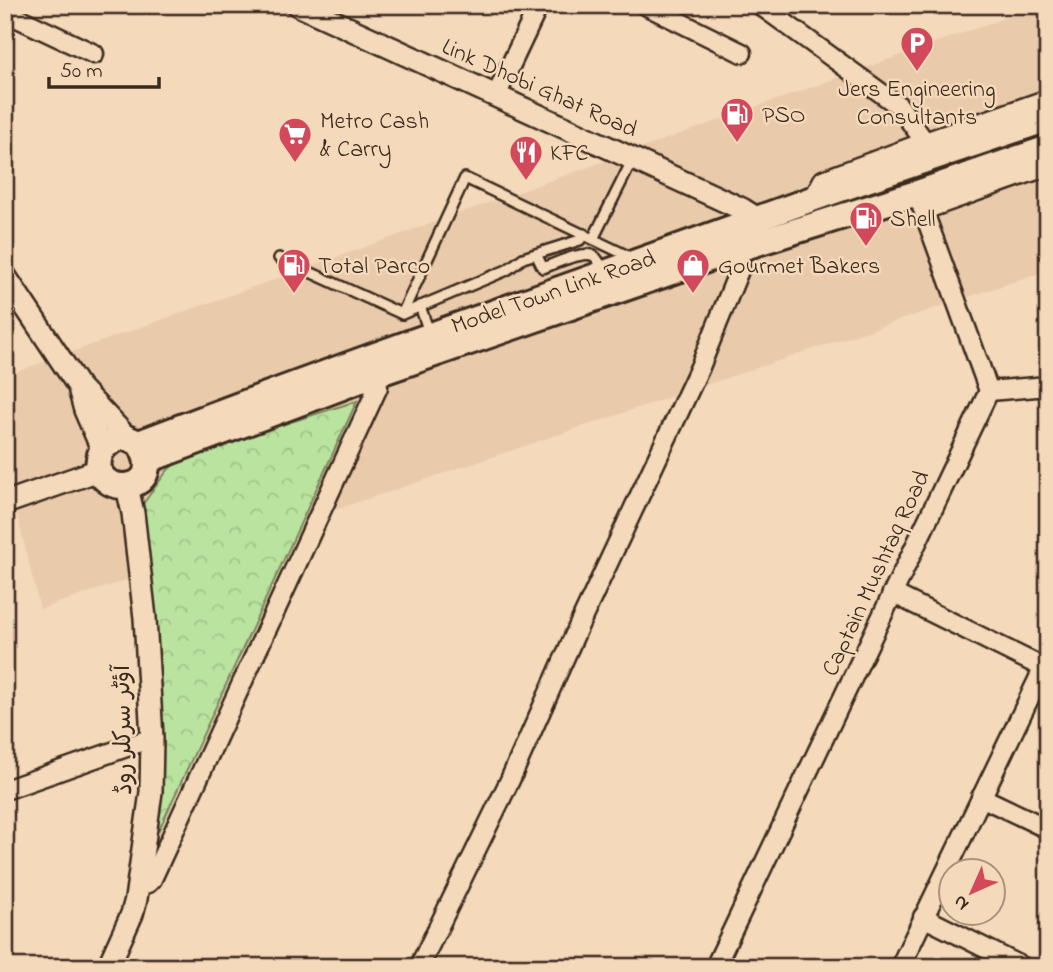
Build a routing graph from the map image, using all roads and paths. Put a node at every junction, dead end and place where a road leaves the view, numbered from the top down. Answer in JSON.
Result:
{"nodes":[{"id":1,"x":298,"y":5,"type":"edge"},
{"id":2,"x":539,"y":5,"type":"edge"},
{"id":3,"x":645,"y":5,"type":"edge"},
{"id":4,"x":760,"y":5,"type":"edge"},
{"id":5,"x":5,"y":12,"type":"edge"},
{"id":6,"x":94,"y":54,"type":"dead end"},
{"id":7,"x":742,"y":54,"type":"dead end"},
{"id":8,"x":496,"y":96,"type":"junction"},
{"id":9,"x":1048,"y":99,"type":"edge"},
{"id":10,"x":1048,"y":119,"type":"edge"},
{"id":11,"x":1048,"y":148,"type":"edge"},
{"id":12,"x":928,"y":151,"type":"junction"},
{"id":13,"x":634,"y":158,"type":"junction"},
{"id":14,"x":1048,"y":166,"type":"edge"},
{"id":15,"x":921,"y":201,"type":"junction"},
{"id":16,"x":759,"y":231,"type":"junction"},
{"id":17,"x":584,"y":234,"type":"junction"},
{"id":18,"x":593,"y":239,"type":"junction"},
{"id":19,"x":733,"y":239,"type":"junction"},
{"id":20,"x":536,"y":254,"type":"junction"},
{"id":21,"x":279,"y":258,"type":"dead end"},
{"id":22,"x":630,"y":264,"type":"junction"},
{"id":23,"x":604,"y":272,"type":"junction"},
{"id":24,"x":5,"y":276,"type":"edge"},
{"id":25,"x":419,"y":306,"type":"junction"},
{"id":26,"x":402,"y":313,"type":"junction"},
{"id":27,"x":429,"y":334,"type":"junction"},
{"id":28,"x":374,"y":375,"type":"junction"},
{"id":29,"x":1048,"y":386,"type":"edge"},
{"id":30,"x":79,"y":387,"type":"junction"},
{"id":31,"x":989,"y":391,"type":"junction"},
{"id":32,"x":138,"y":447,"type":"junction"},
{"id":33,"x":101,"y":459,"type":"junction"},
{"id":34,"x":127,"y":487,"type":"junction"},
{"id":35,"x":5,"y":503,"type":"edge"},
{"id":36,"x":892,"y":593,"type":"junction"},
{"id":37,"x":1046,"y":665,"type":"edge"},
{"id":38,"x":152,"y":737,"type":"junction"},
{"id":39,"x":5,"y":790,"type":"edge"},
{"id":40,"x":981,"y":797,"type":"junction"},
{"id":41,"x":1048,"y":829,"type":"edge"},
{"id":42,"x":139,"y":886,"type":"junction"},
{"id":43,"x":923,"y":917,"type":"junction"},
{"id":44,"x":108,"y":967,"type":"edge"},
{"id":45,"x":419,"y":967,"type":"edge"},
{"id":46,"x":715,"y":967,"type":"edge"},
{"id":47,"x":900,"y":967,"type":"edge"},
{"id":48,"x":1023,"y":967,"type":"edge"}],
"edges":[{"from":1,"to":8,"type":"street","name":"Link Dhobi Ghat Road"},
{"from":2,"to":8,"type":"street"},
{"from":3,"to":7,"type":"street"},
{"from":4,"to":12,"type":"street"},
{"from":5,"to":6,"type":"street"},
{"from":8,"to":13,"type":"street","name":"Link Dhobi Ghat Road"},
{"from":9,"to":12,"type":"street"},
{"from":10,"to":12,"type":"main road","name":"Model Town Link Road"},
{"from":11,"to":15,"type":"main road","name":"Model Town Link Road"},
{"from":12,"to":16,"type":"main road","name":"Model Town Link Road"},
{"from":13,"to":16,"type":"street","name":"Link Dhobi Ghat Road"},
{"from":13,"to":18,"type":"lane"},
{"from":14,"to":15,"type":"street"},
{"from":15,"to":16,"type":"main road","name":"Model Town Link Road"},
{"from":15,"to":31,"type":"street"},
{"from":16,"to":19,"type":"main road","name":"Model Town Link Road"},
{"from":17,"to":18,"type":"lane"},
{"from":17,"to":20,"type":"lane"},
{"from":17,"to":26,"type":"lane"},
{"from":18,"to":22,"type":"lane"},
{"from":19,"to":22,"type":"main road","name":"Model Town Link Road"},
{"from":19,"to":28,"type":"main road","name":"Model Town Link Road"},
{"from":19,"to":45,"type":"street"},
{"from":20,"to":23,"type":"lane"},
{"from":20,"to":25,"type":"lane"},
{"from":21,"to":26,"type":"lane"},
{"from":22,"to":23,"type":"main road","name":"Model Town Link Road"},
{"from":23,"to":27,"type":"main road","name":"Model Town Link Road"},
{"from":24,"to":30,"type":"street"},
{"from":25,"to":26,"type":"lane"},
{"from":25,"to":27,"type":"lane"},
{"from":27,"to":32,"type":"main road","name":"Model Town Link Road"},
{"from":28,"to":32,"type":"main road","name":"Model Town Link Road"},
{"from":28,"to":42,"type":"street"},
{"from":29,"to":31,"type":"street"},
{"from":30,"to":32,"type":"street"},
{"from":30,"to":33,"type":"street"},
{"from":31,"to":36,"type":"street","name":"Captain Mushtaq Road"},
{"from":32,"to":33,"type":"main road"},
{"from":32,"to":34,"type":"main road"},
{"from":33,"to":34,"type":"main road"},
{"from":33,"to":35,"type":"street"},
{"from":34,"to":38,"type":"street","name":"آؤٹر سرکلر روڈ"},
{"from":36,"to":37,"type":"street"},
{"from":36,"to":46,"type":"street","name":"Captain Mushtaq Road"},
{"from":37,"to":40,"type":"street"},
{"from":38,"to":39,"type":"street"},
{"from":38,"to":42,"type":"street","name":"آؤٹر سرکلر روڈ"},
{"from":40,"to":41,"type":"street"},
{"from":40,"to":43,"type":"street"},
{"from":42,"to":44,"type":"street","name":"آؤٹر سرکلر روڈ"},
{"from":43,"to":47,"type":"street"},
{"from":43,"to":48,"type":"street"}]}
